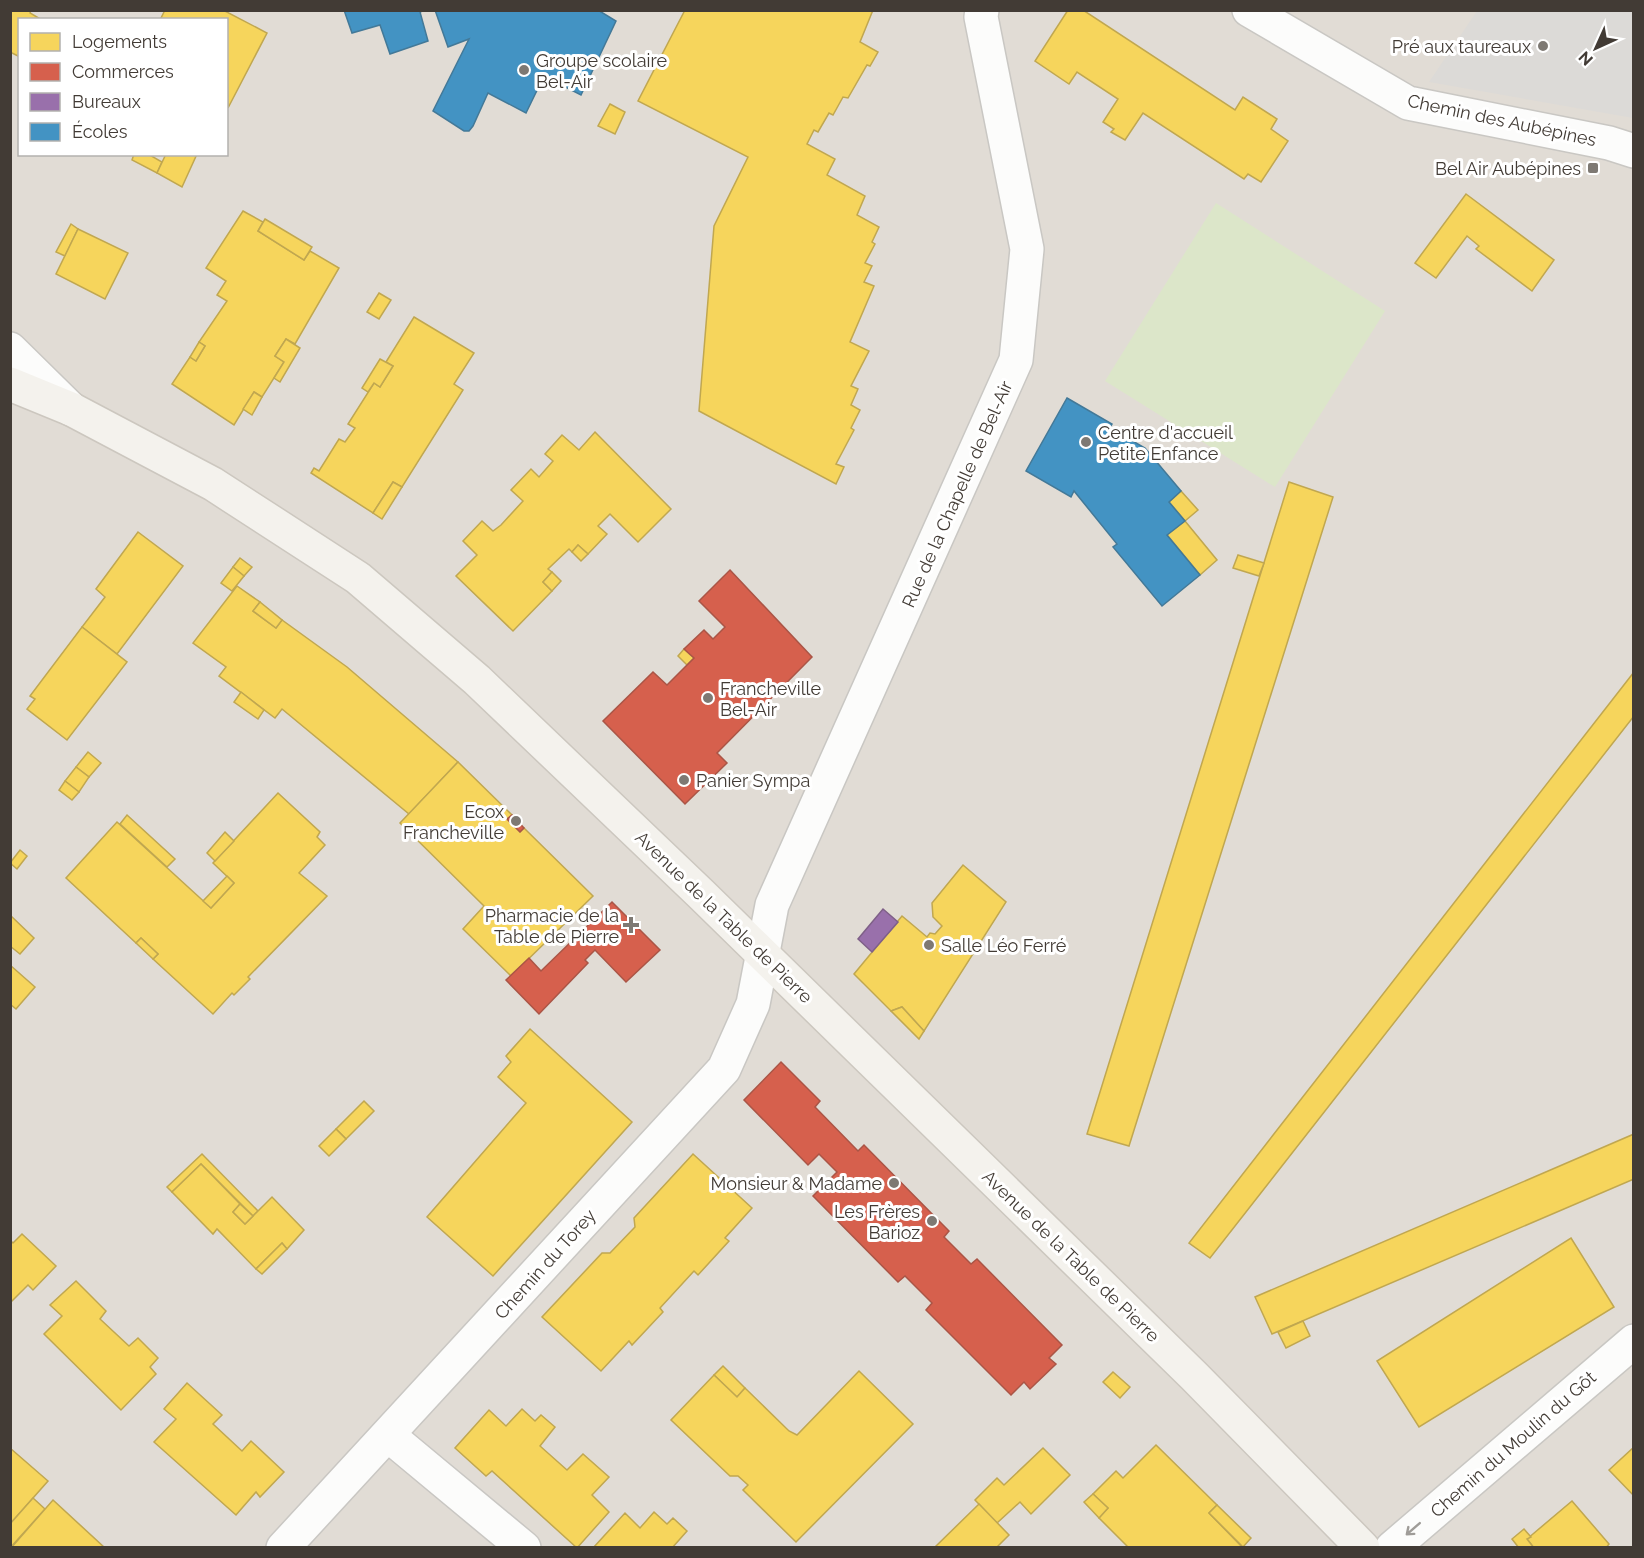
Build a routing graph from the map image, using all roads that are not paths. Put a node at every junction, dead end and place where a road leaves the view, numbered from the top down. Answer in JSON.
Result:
{"nodes":[{"id":1,"x":982,"y":10,"type":"edge"},
{"id":2,"x":1249,"y":10,"type":"edge"},
{"id":3,"x":1634,"y":151,"type":"edge"},
{"id":4,"x":10,"y":349,"type":"edge"},
{"id":5,"x":10,"y":384,"type":"edge"},
{"id":6,"x":71,"y":410,"type":"junction"},
{"id":7,"x":763,"y":955,"type":"junction"},
{"id":8,"x":1634,"y":1341,"type":"edge"},
{"id":9,"x":388,"y":1435,"type":"junction"},
{"id":10,"x":283,"y":1548,"type":"edge"},
{"id":11,"x":524,"y":1548,"type":"edge"},
{"id":12,"x":1363,"y":1548,"type":"edge"},
{"id":13,"x":1392,"y":1548,"type":"edge"}],
"edges":[{"from":1,"to":7,"type":"street","name":"Rue de la Chapelle de Bel-Air"},
{"from":2,"to":3,"type":"street","name":"Chemin des Aubépines"},
{"from":4,"to":6,"type":"street"},
{"from":5,"to":6,"type":"main road","name":"Avenue de la Table de Pierre"},
{"from":6,"to":7,"type":"main road","name":"Avenue de la Table de Pierre"},
{"from":7,"to":9,"type":"street","name":"Chemin du Torey"},
{"from":7,"to":12,"type":"main road","name":"Avenue de la Table de Pierre"},
{"from":8,"to":13,"type":"street","name":"Chemin du Moulin du Gôt","one_way":true},
{"from":9,"to":10,"type":"street","name":"Chemin du Torey"},
{"from":9,"to":11,"type":"street"}]}
